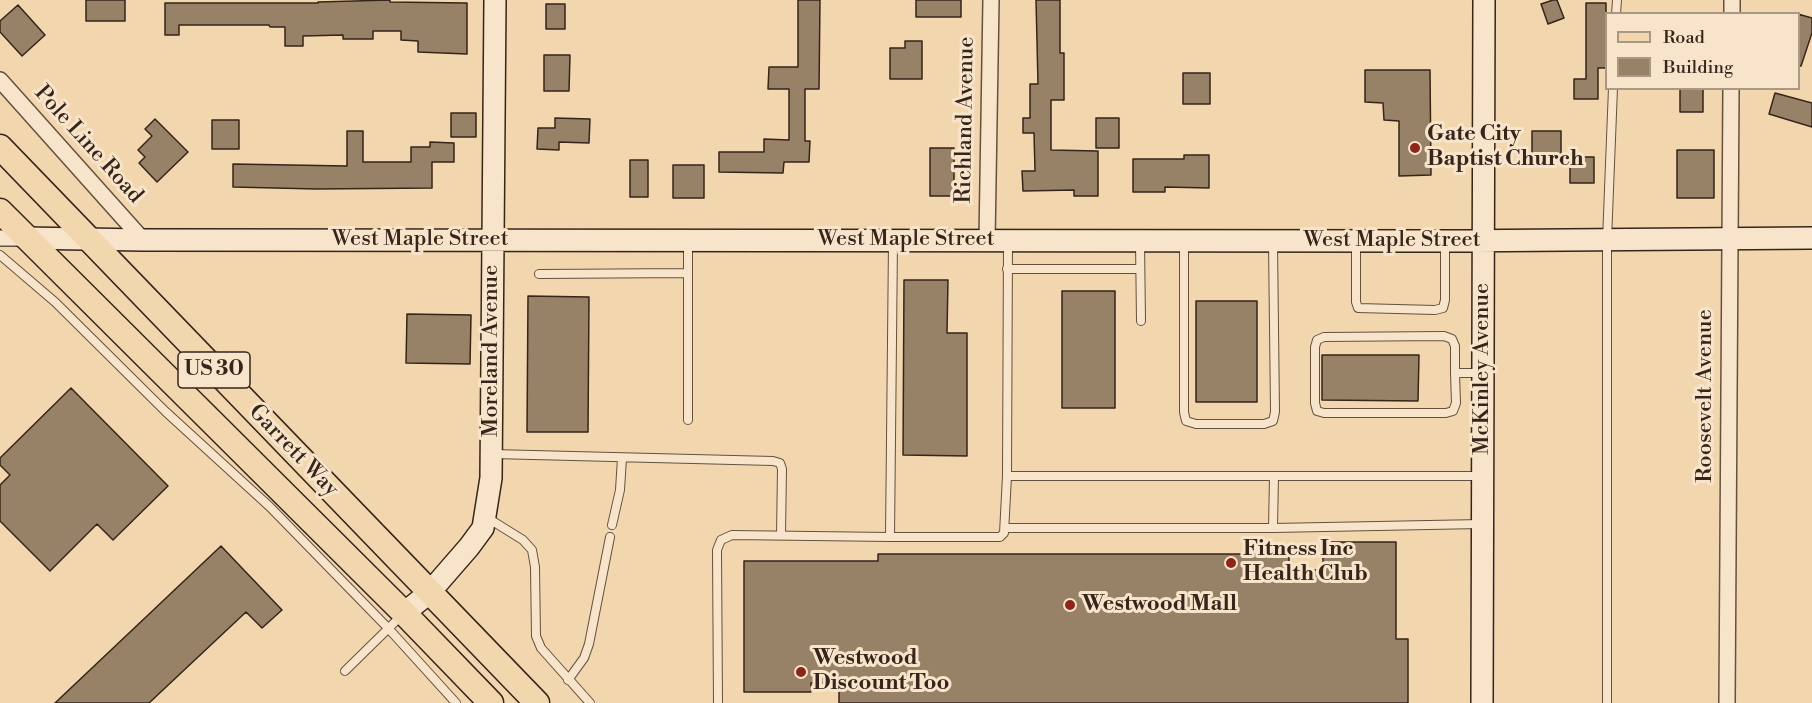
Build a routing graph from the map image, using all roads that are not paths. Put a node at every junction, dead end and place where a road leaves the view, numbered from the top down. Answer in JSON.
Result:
{"nodes":[{"id":1,"x":495,"y":0,"type":"edge"},
{"id":2,"x":991,"y":0,"type":"edge"},
{"id":3,"x":1484,"y":0,"type":"edge"},
{"id":4,"x":0,"y":80,"type":"edge"},
{"id":5,"x":1613,"y":90,"type":"edge"},
{"id":6,"x":1731,"y":90,"type":"edge"},
{"id":7,"x":0,"y":147,"type":"edge"},
{"id":8,"x":0,"y":211,"type":"edge"},
{"id":9,"x":0,"y":238,"type":"edge"},
{"id":10,"x":25,"y":238,"type":"junction"},
{"id":11,"x":88,"y":238,"type":"junction"},
{"id":12,"x":1812,"y":238,"type":"edge"},
{"id":13,"x":1730,"y":239,"type":"junction"},
{"id":14,"x":143,"y":240,"type":"junction"},
{"id":15,"x":492,"y":240,"type":"junction"},
{"id":16,"x":688,"y":240,"type":"junction"},
{"id":17,"x":892,"y":240,"type":"junction"},
{"id":18,"x":997,"y":240,"type":"junction"},
{"id":19,"x":1140,"y":240,"type":"junction"},
{"id":20,"x":1184,"y":240,"type":"junction"},
{"id":21,"x":1607,"y":240,"type":"junction"},
{"id":22,"x":1272,"y":241,"type":"junction"},
{"id":23,"x":1356,"y":241,"type":"junction"},
{"id":24,"x":1445,"y":241,"type":"junction"},
{"id":25,"x":1484,"y":241,"type":"junction"},
{"id":26,"x":0,"y":255,"type":"edge"},
{"id":27,"x":1007,"y":269,"type":"junction"},
{"id":28,"x":1140,"y":269,"type":"junction"},
{"id":29,"x":688,"y":273,"type":"junction"},
{"id":30,"x":539,"y":274,"type":"dead end"},
{"id":31,"x":1141,"y":321,"type":"dead end"},
{"id":32,"x":1455,"y":373,"type":"junction"},
{"id":33,"x":1483,"y":373,"type":"junction"},
{"id":34,"x":688,"y":420,"type":"dead end"},
{"id":35,"x":491,"y":454,"type":"junction"},
{"id":36,"x":622,"y":458,"type":"junction"},
{"id":37,"x":1006,"y":476,"type":"junction"},
{"id":38,"x":1274,"y":476,"type":"junction"},
{"id":39,"x":1483,"y":476,"type":"junction"},
{"id":40,"x":485,"y":516,"type":"junction"},
{"id":41,"x":1482,"y":524,"type":"junction"},
{"id":42,"x":612,"y":525,"type":"dead end"},
{"id":43,"x":1006,"y":528,"type":"junction"},
{"id":44,"x":1273,"y":528,"type":"junction"},
{"id":45,"x":781,"y":535,"type":"junction"},
{"id":46,"x":610,"y":537,"type":"dead end"},
{"id":47,"x":890,"y":537,"type":"junction"},
{"id":48,"x":429,"y":593,"type":"junction"},
{"id":49,"x":396,"y":621,"type":"junction"},
{"id":50,"x":345,"y":671,"type":"dead end"},
{"id":51,"x":568,"y":680,"type":"junction"},
{"id":52,"x":456,"y":703,"type":"edge"},
{"id":53,"x":491,"y":703,"type":"edge"},
{"id":54,"x":537,"y":703,"type":"edge"},
{"id":55,"x":590,"y":703,"type":"edge"},
{"id":56,"x":718,"y":703,"type":"edge"},
{"id":57,"x":1482,"y":703,"type":"edge"},
{"id":58,"x":1607,"y":703,"type":"edge"},
{"id":59,"x":1728,"y":703,"type":"edge"}],
"edges":[{"from":1,"to":15,"type":"street","name":"Moreland Avenue"},
{"from":2,"to":18,"type":"street","name":"Richland Avenue"},
{"from":3,"to":25,"type":"street","name":"McKinley Avenue"},
{"from":4,"to":14,"type":"street","name":"Pole Line Road"},
{"from":5,"to":21,"type":"lane"},
{"from":6,"to":13,"type":"street","name":"Roosevelt Avenue"},
{"from":7,"to":11,"type":"main road","name":"Garrett Way","number":"US 30"},
{"from":8,"to":10,"type":"main road","name":"Garrett Way","number":"US 30"},
{"from":9,"to":10,"type":"street","name":"West Maple Street"},
{"from":10,"to":11,"type":"street","name":"West Maple Street"},
{"from":10,"to":49,"type":"main road","name":"Garrett Way","number":"US 30"},
{"from":11,"to":14,"type":"street","name":"West Maple Street"},
{"from":11,"to":48,"type":"main road","name":"Garrett Way","number":"US 30"},
{"from":12,"to":13,"type":"street","name":"West Maple Street"},
{"from":13,"to":21,"type":"street","name":"West Maple Street"},
{"from":13,"to":59,"type":"street","name":"Roosevelt Avenue"},
{"from":14,"to":15,"type":"street","name":"West Maple Street"},
{"from":15,"to":16,"type":"street","name":"West Maple Street"},
{"from":15,"to":35,"type":"street","name":"Moreland Avenue"},
{"from":16,"to":17,"type":"street","name":"West Maple Street"},
{"from":16,"to":29,"type":"lane"},
{"from":17,"to":18,"type":"street","name":"West Maple Street"},
{"from":17,"to":47,"type":"lane"},
{"from":18,"to":19,"type":"street","name":"West Maple Street"},
{"from":18,"to":27,"type":"lane"},
{"from":19,"to":20,"type":"street","name":"West Maple Street"},
{"from":19,"to":28,"type":"lane"},
{"from":20,"to":22,"type":"street","name":"West Maple Street"},
{"from":20,"to":22,"type":"lane"},
{"from":21,"to":25,"type":"street","name":"West Maple Street"},
{"from":21,"to":58,"type":"lane"},
{"from":22,"to":23,"type":"street","name":"West Maple Street"},
{"from":23,"to":24,"type":"street","name":"West Maple Street"},
{"from":23,"to":24,"type":"lane"},
{"from":24,"to":25,"type":"street","name":"West Maple Street"},
{"from":25,"to":33,"type":"street","name":"McKinley Avenue"},
{"from":26,"to":49,"type":"lane"},
{"from":27,"to":28,"type":"lane"},
{"from":27,"to":37,"type":"lane"},
{"from":28,"to":31,"type":"lane"},
{"from":29,"to":30,"type":"lane"},
{"from":29,"to":34,"type":"lane"},
{"from":32,"to":32,"type":"lane"},
{"from":32,"to":33,"type":"lane"},
{"from":33,"to":39,"type":"street","name":"McKinley Avenue"},
{"from":35,"to":36,"type":"lane"},
{"from":35,"to":40,"type":"street","name":"Moreland Avenue"},
{"from":36,"to":42,"type":"lane"},
{"from":36,"to":45,"type":"lane"},
{"from":37,"to":38,"type":"lane"},
{"from":37,"to":43,"type":"lane"},
{"from":38,"to":39,"type":"lane"},
{"from":38,"to":44,"type":"lane"},
{"from":39,"to":41,"type":"street","name":"McKinley Avenue"},
{"from":40,"to":48,"type":"street","name":"Moreland Avenue"},
{"from":40,"to":51,"type":"lane"},
{"from":41,"to":44,"type":"lane"},
{"from":41,"to":57,"type":"street","name":"McKinley Avenue"},
{"from":43,"to":44,"type":"lane"},
{"from":43,"to":47,"type":"lane"},
{"from":45,"to":47,"type":"lane"},
{"from":45,"to":56,"type":"lane"},
{"from":46,"to":51,"type":"lane"},
{"from":48,"to":49,"type":"street","name":"Moreland Avenue"},
{"from":48,"to":54,"type":"main road","name":"Garrett Way","number":"US 30"},
{"from":49,"to":50,"type":"lane"},
{"from":49,"to":52,"type":"lane"},
{"from":49,"to":53,"type":"main road","name":"Garrett Way","number":"US 30"},
{"from":51,"to":55,"type":"lane"}]}
